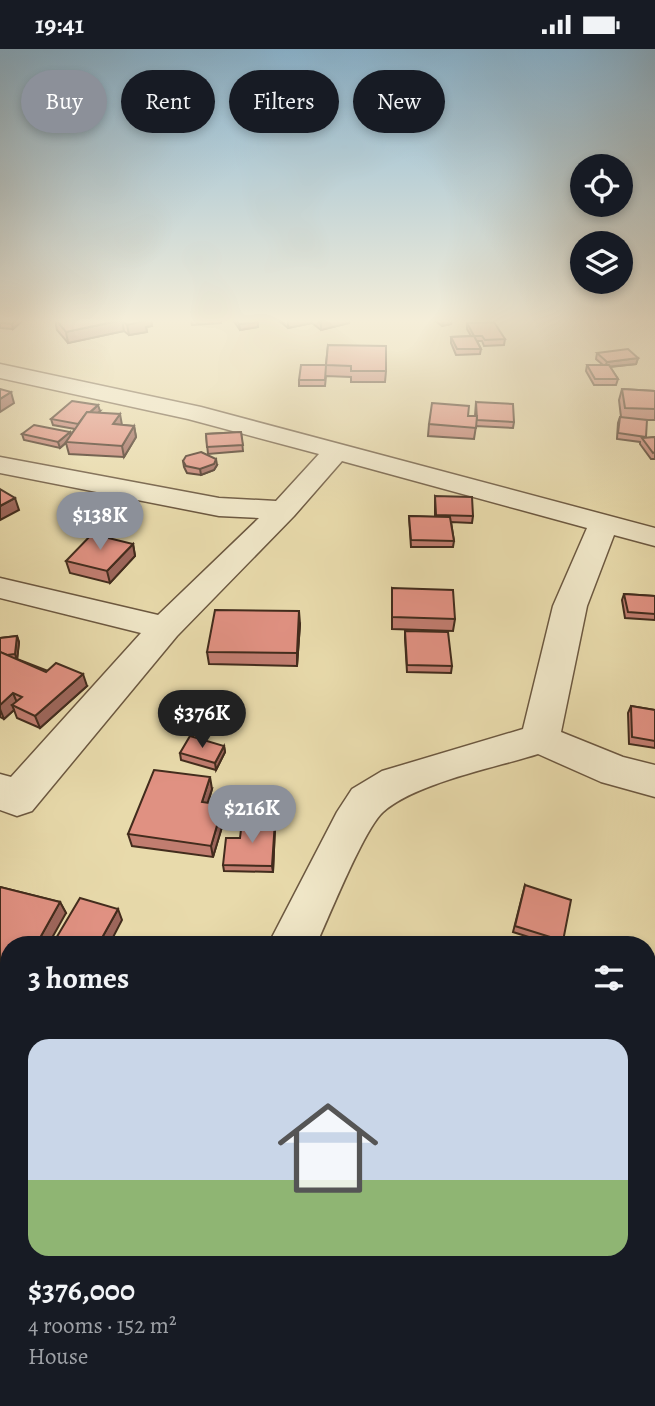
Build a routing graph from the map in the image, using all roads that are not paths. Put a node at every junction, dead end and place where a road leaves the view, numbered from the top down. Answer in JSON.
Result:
{"nodes":[{"id":1,"x":59,"y":383,"type":"edge"},
{"id":2,"x":337,"y":450,"type":"junction"},
{"id":3,"x":0,"y":465,"type":"edge"},
{"id":4,"x":284,"y":510,"type":"junction"},
{"id":5,"x":604,"y":524,"type":"junction"},
{"id":6,"x":655,"y":537,"type":"edge"},
{"id":7,"x":0,"y":588,"type":"edge"},
{"id":8,"x":166,"y":628,"type":"junction"},
{"id":9,"x":540,"y":739,"type":"junction"},
{"id":10,"x":655,"y":781,"type":"edge"},
{"id":11,"x":0,"y":790,"type":"edge"},
{"id":12,"x":296,"y":936,"type":"edge"}],
"edges":[{"from":1,"to":2,"type":"street"},
{"from":2,"to":4,"type":"street"},
{"from":2,"to":5,"type":"street"},
{"from":3,"to":4,"type":"street"},
{"from":4,"to":8,"type":"street"},
{"from":5,"to":6,"type":"street"},
{"from":5,"to":9,"type":"street"},
{"from":7,"to":8,"type":"street"},
{"from":8,"to":11,"type":"street"},
{"from":9,"to":10,"type":"street"},
{"from":9,"to":12,"type":"street"}]}
